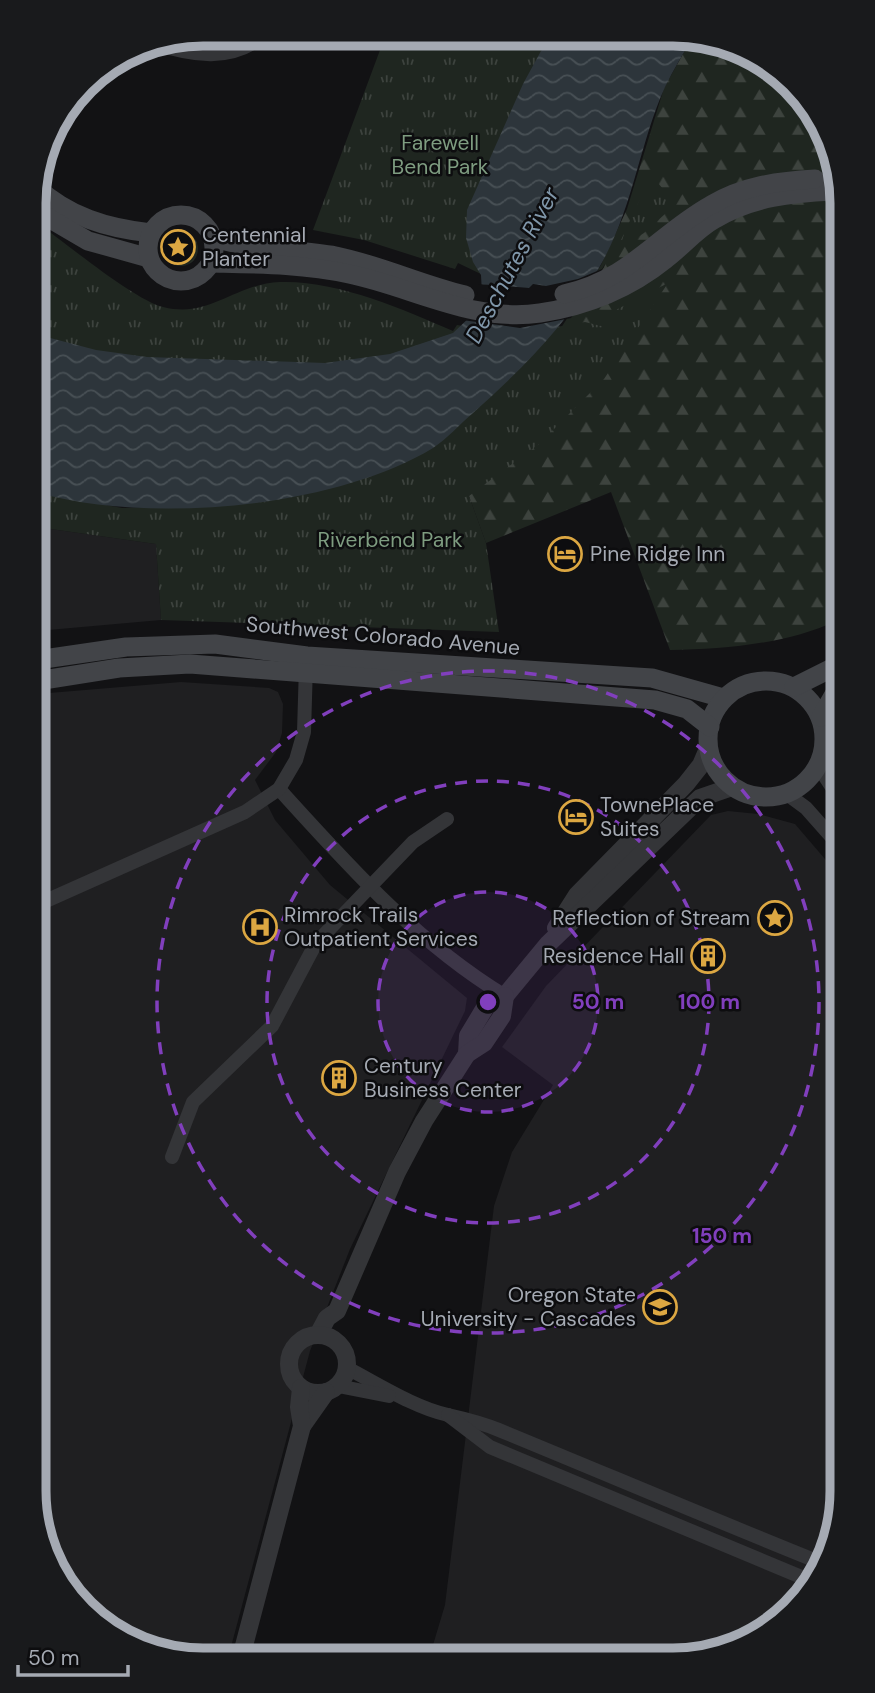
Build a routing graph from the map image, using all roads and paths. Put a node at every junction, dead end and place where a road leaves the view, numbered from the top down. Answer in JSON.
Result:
{"nodes":[{"id":1,"x":248,"y":46,"type":"edge"},
{"id":2,"x":174,"y":49,"type":"edge"},
{"id":3,"x":827,"y":179,"type":"edge"},
{"id":4,"x":829,"y":191,"type":"edge"},
{"id":5,"x":46,"y":194,"type":"edge"},
{"id":6,"x":46,"y":216,"type":"edge"},
{"id":7,"x":151,"y":233,"type":"junction"},
{"id":8,"x":213,"y":238,"type":"junction"},
{"id":9,"x":149,"y":258,"type":"junction"},
{"id":10,"x":211,"y":263,"type":"junction"},
{"id":11,"x":355,"y":268,"type":"junction"},
{"id":12,"x":46,"y":659,"type":"edge"},
{"id":13,"x":306,"y":665,"type":"junction"},
{"id":14,"x":830,"y":669,"type":"edge"},
{"id":15,"x":46,"y":680,"type":"edge"},
{"id":16,"x":794,"y":687,"type":"junction"},
{"id":17,"x":723,"y":698,"type":"junction"},
{"id":18,"x":830,"y":702,"type":"edge"},
{"id":19,"x":821,"y":717,"type":"junction"},
{"id":20,"x":710,"y":727,"type":"junction"},
{"id":21,"x":707,"y":751,"type":"junction"},
{"id":22,"x":818,"y":766,"type":"junction"},
{"id":23,"x":830,"y":784,"type":"edge"},
{"id":24,"x":732,"y":787,"type":"junction"},
{"id":25,"x":279,"y":789,"type":"junction"},
{"id":26,"x":788,"y":793,"type":"junction"},
{"id":27,"x":447,"y":819,"type":"dead end"},
{"id":28,"x":830,"y":834,"type":"edge"},
{"id":29,"x":370,"y":886,"type":"junction"},
{"id":30,"x":46,"y":901,"type":"edge"},
{"id":31,"x":548,"y":944,"type":"junction"},
{"id":32,"x":505,"y":996,"type":"junction"},
{"id":33,"x":172,"y":1157,"type":"dead end"},
{"id":34,"x":337,"y":1311,"type":"junction"},
{"id":35,"x":318,"y":1335,"type":"junction"},
{"id":36,"x":336,"y":1342,"type":"junction"},
{"id":37,"x":347,"y":1368,"type":"junction"},
{"id":38,"x":302,"y":1388,"type":"junction"},
{"id":39,"x":332,"y":1389,"type":"junction"},
{"id":40,"x":408,"y":1399,"type":"junction"},
{"id":41,"x":448,"y":1415,"type":"junction"},
{"id":42,"x":302,"y":1426,"type":"junction"},
{"id":43,"x":813,"y":1560,"type":"edge"},
{"id":44,"x":803,"y":1578,"type":"edge"},
{"id":45,"x":243,"y":1648,"type":"edge"}],
"edges":[{"from":1,"to":2,"type":"street"},
{"from":3,"to":11,"type":"main road"},
{"from":4,"to":11,"type":"main road"},
{"from":5,"to":7,"type":"main road"},
{"from":6,"to":9,"type":"main road"},
{"from":7,"to":8,"type":"main road"},
{"from":7,"to":9,"type":"main road"},
{"from":8,"to":10,"type":"main road"},
{"from":8,"to":11,"type":"main road"},
{"from":9,"to":10,"type":"main road"},
{"from":10,"to":11,"type":"main road"},
{"from":12,"to":13,"type":"main road","name":"Southwest Colorado Avenue"},
{"from":13,"to":15,"type":"main road","name":"Southwest Colorado Avenue"},
{"from":13,"to":17,"type":"main road","name":"Southwest Colorado Avenue"},
{"from":13,"to":20,"type":"main road","name":"Southwest Colorado Avenue"},
{"from":13,"to":25,"type":"street"},
{"from":14,"to":16,"type":"main road"},
{"from":16,"to":17,"type":"main road"},
{"from":16,"to":19,"type":"main road"},
{"from":17,"to":20,"type":"main road"},
{"from":18,"to":19,"type":"main road"},
{"from":19,"to":22,"type":"main road"},
{"from":20,"to":21,"type":"main road"},
{"from":21,"to":24,"type":"main road"},
{"from":21,"to":31,"type":"street"},
{"from":22,"to":23,"type":"street"},
{"from":22,"to":26,"type":"main road"},
{"from":24,"to":26,"type":"main road"},
{"from":24,"to":31,"type":"street"},
{"from":25,"to":29,"type":"street"},
{"from":25,"to":30,"type":"street"},
{"from":26,"to":28,"type":"street"},
{"from":27,"to":29,"type":"street"},
{"from":29,"to":32,"type":"street"},
{"from":29,"to":33,"type":"street"},
{"from":31,"to":32,"type":"street"},
{"from":32,"to":34,"type":"street"},
{"from":34,"to":35,"type":"street"},
{"from":34,"to":36,"type":"street"},
{"from":35,"to":36,"type":"street"},
{"from":35,"to":38,"type":"street"},
{"from":36,"to":37,"type":"street"},
{"from":37,"to":39,"type":"street"},
{"from":37,"to":40,"type":"street"},
{"from":38,"to":39,"type":"street"},
{"from":38,"to":42,"type":"street"},
{"from":39,"to":40,"type":"street"},
{"from":39,"to":42,"type":"street"},
{"from":40,"to":41,"type":"street"},
{"from":41,"to":43,"type":"street"},
{"from":41,"to":44,"type":"street"},
{"from":42,"to":45,"type":"street"}]}
